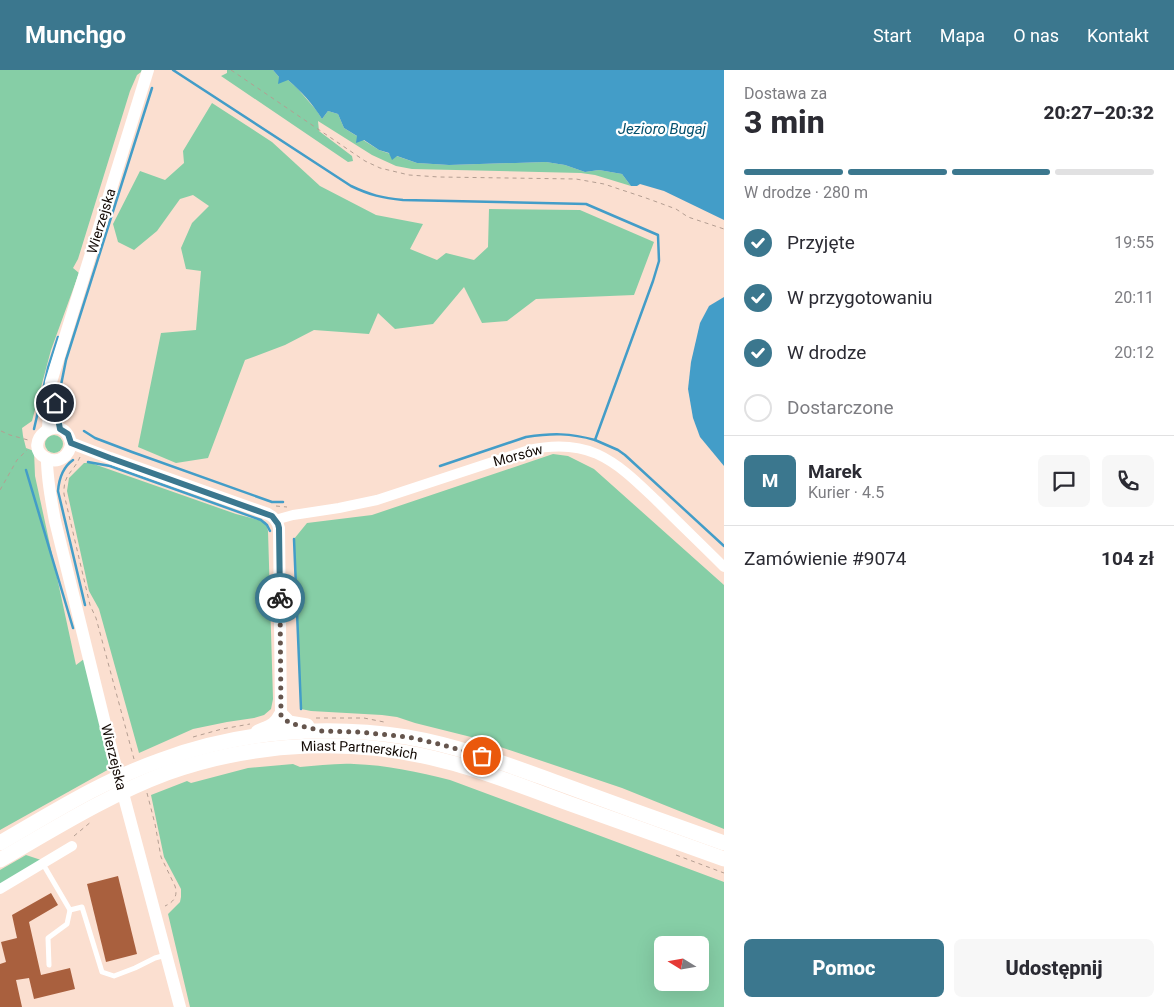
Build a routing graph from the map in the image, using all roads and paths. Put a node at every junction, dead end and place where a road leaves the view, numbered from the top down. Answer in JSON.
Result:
{"nodes":[{"id":1,"x":148,"y":70,"type":"edge"},
{"id":2,"x":232,"y":70,"type":"edge"},
{"id":3,"x":724,"y":229,"type":"edge"},
{"id":4,"x":54,"y":429,"type":"junction"},
{"id":5,"x":1,"y":431,"type":"edge"},
{"id":6,"x":36,"y":443,"type":"junction"},
{"id":7,"x":61,"y":454,"type":"junction"},
{"id":8,"x":81,"y":455,"type":"junction"},
{"id":9,"x":110,"y":458,"type":"junction"},
{"id":10,"x":0,"y":490,"type":"edge"},
{"id":11,"x":276,"y":520,"type":"junction"},
{"id":12,"x":724,"y":567,"type":"edge"},
{"id":13,"x":281,"y":715,"type":"junction"},
{"id":14,"x":252,"y":730,"type":"junction"},
{"id":15,"x":322,"y":731,"type":"junction"},
{"id":16,"x":201,"y":734,"type":"dead end"},
{"id":17,"x":134,"y":759,"type":"dead end"},
{"id":18,"x":147,"y":792,"type":"dead end"},
{"id":19,"x":94,"y":820,"type":"dead end"},
{"id":20,"x":0,"y":843,"type":"edge"},
{"id":21,"x":724,"y":844,"type":"edge"},
{"id":22,"x":72,"y":846,"type":"joint"},
{"id":23,"x":669,"y":852,"type":"dead end"},
{"id":24,"x":0,"y":860,"type":"edge"},
{"id":25,"x":724,"y":860,"type":"edge"},
{"id":26,"x":43,"y":864,"type":"junction"},
{"id":27,"x":724,"y":873,"type":"edge"},
{"id":28,"x":0,"y":889,"type":"edge"},
{"id":29,"x":163,"y":907,"type":"dead end"},
{"id":30,"x":70,"y":910,"type":"junction"},
{"id":31,"x":166,"y":954,"type":"junction"},
{"id":32,"x":49,"y":965,"type":"dead end"},
{"id":33,"x":180,"y":1007,"type":"edge"}],
"edges":[{"from":1,"to":4,"type":"street","name":"Wierzejska"},
{"from":2,"to":3,"type":"path"},
{"from":4,"to":6,"type":"street"},
{"from":4,"to":7,"type":"street"},
{"from":5,"to":6,"type":"path"},
{"from":6,"to":7,"type":"street"},
{"from":6,"to":10,"type":"path"},
{"from":7,"to":8,"type":"street"},
{"from":7,"to":9,"type":"street"},
{"from":7,"to":31,"type":"street","name":"Wierzejska"},
{"from":8,"to":9,"type":"street"},
{"from":8,"to":17,"type":"path"},
{"from":9,"to":11,"type":"street"},
{"from":11,"to":12,"type":"street","name":"Morsów"},
{"from":11,"to":13,"type":"street"},
{"from":13,"to":14,"type":"main road"},
{"from":13,"to":15,"type":"main road"},
{"from":14,"to":15,"type":"main road","name":"Miast Partnerskich"},
{"from":14,"to":16,"type":"path"},
{"from":14,"to":20,"type":"main road","name":"Miast Partnerskich"},
{"from":15,"to":21,"type":"main road","name":"Miast Partnerskich"},
{"from":18,"to":29,"type":"path"},
{"from":19,"to":22,"type":"path"},
{"from":22,"to":26,"type":"street"},
{"from":23,"to":27,"type":"path"},
{"from":24,"to":25,"type":"main road","name":"Miast Partnerskich"},
{"from":26,"to":28,"type":"street"},
{"from":26,"to":30,"type":"lane"},
{"from":30,"to":31,"type":"lane"},
{"from":30,"to":32,"type":"lane"},
{"from":31,"to":33,"type":"street","name":"Wierzejska"}]}
